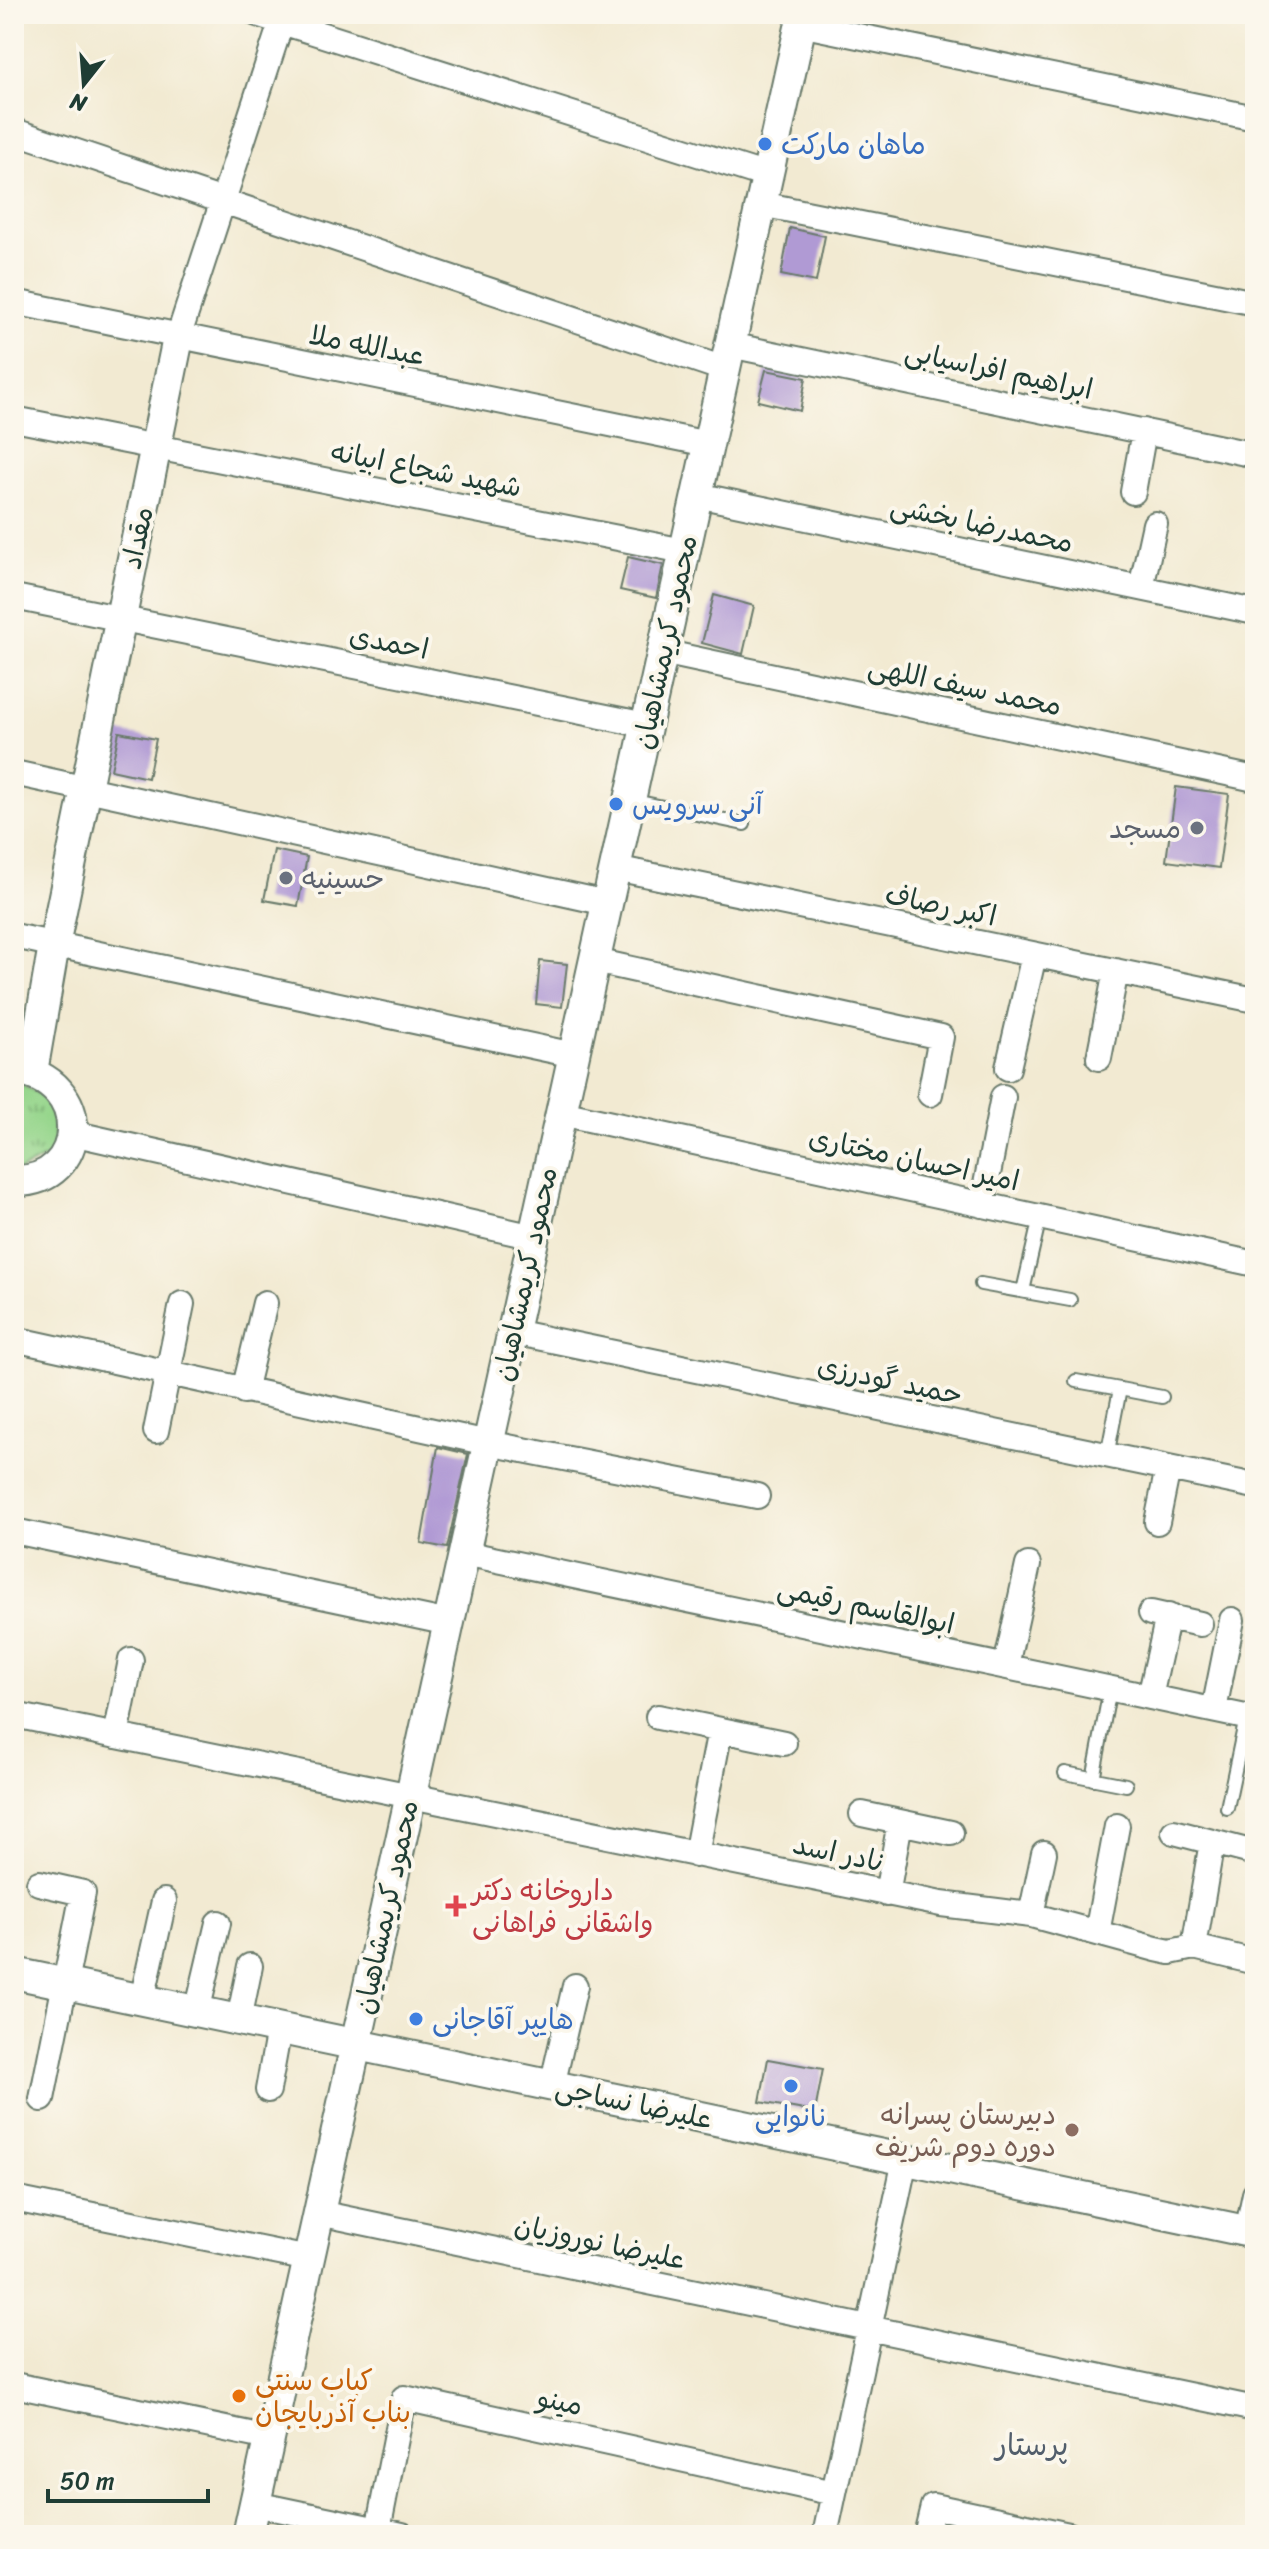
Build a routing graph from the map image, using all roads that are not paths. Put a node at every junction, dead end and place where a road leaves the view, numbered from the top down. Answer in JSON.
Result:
{"nodes":[{"id":1,"x":257,"y":14,"type":"edge"},
{"id":2,"x":283,"y":18,"type":"edge"},
{"id":3,"x":802,"y":19,"type":"edge"},
{"id":4,"x":1255,"y":118,"type":"edge"},
{"id":5,"x":14,"y":131,"type":"edge"},
{"id":6,"x":764,"y":190,"type":"junction"},
{"id":7,"x":223,"y":201,"type":"junction"},
{"id":8,"x":14,"y":302,"type":"edge"},
{"id":9,"x":1255,"y":303,"type":"edge"},
{"id":10,"x":178,"y":338,"type":"junction"},
{"id":11,"x":727,"y":357,"type":"junction"},
{"id":12,"x":14,"y":419,"type":"edge"},
{"id":13,"x":1144,"y":431,"type":"junction"},
{"id":14,"x":708,"y":444,"type":"junction"},
{"id":15,"x":156,"y":447,"type":"junction"},
{"id":16,"x":1255,"y":455,"type":"edge"},
{"id":17,"x":1133,"y":492,"type":"dead end"},
{"id":18,"x":697,"y":495,"type":"junction"},
{"id":19,"x":1155,"y":524,"type":"dead end"},
{"id":20,"x":684,"y":551,"type":"junction"},
{"id":21,"x":1141,"y":588,"type":"junction"},
{"id":22,"x":14,"y":597,"type":"edge"},
{"id":23,"x":1255,"y":612,"type":"edge"},
{"id":24,"x":120,"y":618,"type":"junction"},
{"id":25,"x":662,"y":652,"type":"junction"},
{"id":26,"x":646,"y":725,"type":"junction"},
{"id":27,"x":14,"y":773,"type":"edge"},
{"id":28,"x":1255,"y":779,"type":"edge"},
{"id":29,"x":86,"y":788,"type":"junction"},
{"id":30,"x":630,"y":800,"type":"junction"},
{"id":31,"x":744,"y":824,"type":"dead end"},
{"id":32,"x":615,"y":868,"type":"junction"},
{"id":33,"x":607,"y":903,"type":"junction"},
{"id":34,"x":14,"y":936,"type":"edge"},
{"id":35,"x":54,"y":945,"type":"junction"},
{"id":36,"x":1034,"y":955,"type":"junction"},
{"id":37,"x":595,"y":961,"type":"junction"},
{"id":38,"x":1116,"y":971,"type":"junction"},
{"id":39,"x":1255,"y":1000,"type":"edge"},
{"id":40,"x":574,"y":1055,"type":"junction"},
{"id":41,"x":1099,"y":1058,"type":"dead end"},
{"id":42,"x":1008,"y":1068,"type":"dead end"},
{"id":43,"x":23,"y":1071,"type":"edge"},
{"id":44,"x":930,"y":1094,"type":"dead end"},
{"id":45,"x":1003,"y":1097,"type":"dead end"},
{"id":46,"x":561,"y":1113,"type":"junction"},
{"id":47,"x":72,"y":1133,"type":"junction"},
{"id":48,"x":14,"y":1181,"type":"edge"},
{"id":49,"x":982,"y":1205,"type":"junction"},
{"id":50,"x":1040,"y":1217,"type":"junction"},
{"id":51,"x":534,"y":1237,"type":"junction"},
{"id":52,"x":1255,"y":1264,"type":"edge"},
{"id":53,"x":981,"y":1284,"type":"dead end"},
{"id":54,"x":1023,"y":1291,"type":"junction"},
{"id":55,"x":1070,"y":1300,"type":"dead end"},
{"id":56,"x":265,"y":1303,"type":"dead end"},
{"id":57,"x":182,"y":1304,"type":"dead end"},
{"id":58,"x":513,"y":1332,"type":"junction"},
{"id":59,"x":14,"y":1339,"type":"edge"},
{"id":60,"x":167,"y":1373,"type":"junction"},
{"id":61,"x":1076,"y":1381,"type":"dead end"},
{"id":62,"x":1120,"y":1389,"type":"junction"},
{"id":63,"x":244,"y":1391,"type":"junction"},
{"id":64,"x":1162,"y":1397,"type":"dead end"},
{"id":65,"x":156,"y":1431,"type":"dead end"},
{"id":66,"x":488,"y":1443,"type":"junction"},
{"id":67,"x":1107,"y":1456,"type":"junction"},
{"id":68,"x":1168,"y":1468,"type":"junction"},
{"id":69,"x":1255,"y":1486,"type":"edge"},
{"id":70,"x":757,"y":1496,"type":"dead end"},
{"id":71,"x":1157,"y":1522,"type":"dead end"},
{"id":72,"x":14,"y":1531,"type":"edge"},
{"id":73,"x":464,"y":1553,"type":"junction"},
{"id":74,"x":1028,"y":1565,"type":"dead end"},
{"id":75,"x":1232,"y":1620,"type":"dead end"},
{"id":76,"x":449,"y":1623,"type":"junction"},
{"id":77,"x":1200,"y":1624,"type":"dead end"},
{"id":78,"x":131,"y":1660,"type":"dead end"},
{"id":79,"x":1006,"y":1666,"type":"junction"},
{"id":80,"x":1110,"y":1689,"type":"junction"},
{"id":81,"x":1150,"y":1697,"type":"junction"},
{"id":82,"x":1214,"y":1710,"type":"junction"},
{"id":83,"x":14,"y":1715,"type":"edge"},
{"id":84,"x":658,"y":1717,"type":"dead end"},
{"id":85,"x":1251,"y":1718,"type":"edge"},
{"id":86,"x":720,"y":1730,"type":"junction"},
{"id":87,"x":116,"y":1736,"type":"junction"},
{"id":88,"x":784,"y":1743,"type":"dead end"},
{"id":89,"x":1065,"y":1773,"type":"dead end"},
{"id":90,"x":1093,"y":1779,"type":"junction"},
{"id":91,"x":1126,"y":1785,"type":"dead end"},
{"id":92,"x":411,"y":1796,"type":"junction"},
{"id":93,"x":1227,"y":1808,"type":"dead end"},
{"id":94,"x":862,"y":1814,"type":"dead end"},
{"id":95,"x":900,"y":1822,"type":"junction"},
{"id":96,"x":1117,"y":1826,"type":"dead end"},
{"id":97,"x":1174,"y":1832,"type":"dead end"},
{"id":98,"x":951,"y":1833,"type":"dead end"},
{"id":99,"x":1212,"y":1842,"type":"junction"},
{"id":100,"x":1251,"y":1852,"type":"dead end"},
{"id":101,"x":1044,"y":1853,"type":"dead end"},
{"id":102,"x":696,"y":1855,"type":"junction"},
{"id":103,"x":39,"y":1883,"type":"dead end"},
{"id":104,"x":887,"y":1894,"type":"junction"},
{"id":105,"x":164,"y":1901,"type":"dead end"},
{"id":106,"x":1031,"y":1915,"type":"junction"},
{"id":107,"x":218,"y":1923,"type":"dead end"},
{"id":108,"x":1097,"y":1933,"type":"junction"},
{"id":109,"x":1194,"y":1947,"type":"junction"},
{"id":110,"x":1255,"y":1962,"type":"edge"},
{"id":111,"x":250,"y":1966,"type":"dead end"},
{"id":112,"x":14,"y":1973,"type":"edge"},
{"id":113,"x":63,"y":1983,"type":"junction"},
{"id":114,"x":575,"y":1986,"type":"dead end"},
{"id":115,"x":142,"y":2000,"type":"junction"},
{"id":116,"x":197,"y":2012,"type":"junction"},
{"id":117,"x":239,"y":2020,"type":"junction"},
{"id":118,"x":279,"y":2029,"type":"junction"},
{"id":119,"x":356,"y":2045,"type":"junction"},
{"id":120,"x":552,"y":2086,"type":"junction"},
{"id":121,"x":268,"y":2090,"type":"dead end"},
{"id":122,"x":42,"y":2099,"type":"dead end"},
{"id":123,"x":905,"y":2160,"type":"junction"},
{"id":124,"x":1255,"y":2194,"type":"edge"},
{"id":125,"x":14,"y":2199,"type":"edge"},
{"id":126,"x":319,"y":2213,"type":"junction"},
{"id":127,"x":1251,"y":2233,"type":"edge"},
{"id":128,"x":309,"y":2259,"type":"junction"},
{"id":129,"x":869,"y":2329,"type":"junction"},
{"id":130,"x":14,"y":2385,"type":"edge"},
{"id":131,"x":1255,"y":2409,"type":"edge"},
{"id":132,"x":269,"y":2438,"type":"junction"},
{"id":133,"x":834,"y":2493,"type":"junction"},
{"id":134,"x":255,"y":2504,"type":"junction"},
{"id":135,"x":390,"y":2533,"type":"edge"},
{"id":136,"x":248,"y":2535,"type":"edge"},
{"id":137,"x":825,"y":2535,"type":"edge"},
{"id":138,"x":926,"y":2535,"type":"edge"},
{"id":139,"x":1069,"y":2535,"type":"edge"}],
"edges":[{"from":1,"to":2,"type":"street"},
{"from":2,"to":6,"type":"street"},
{"from":2,"to":7,"type":"street","name":"مقداد"},
{"from":3,"to":4,"type":"street"},
{"from":3,"to":6,"type":"street","name":"محمود کریمشاهیان"},
{"from":5,"to":7,"type":"street","name":"ابراهیم افراسیابی"},
{"from":6,"to":9,"type":"street"},
{"from":6,"to":11,"type":"street","name":"محمود کریمشاهیان"},
{"from":7,"to":10,"type":"street","name":"مقداد"},
{"from":7,"to":11,"type":"street","name":"ابراهیم افراسیابی"},
{"from":8,"to":10,"type":"street","name":"عبدالله ملا"},
{"from":10,"to":14,"type":"street","name":"عبدالله ملا"},
{"from":10,"to":15,"type":"street","name":"مقداد"},
{"from":11,"to":13,"type":"street","name":"ابراهیم افراسیابی"},
{"from":11,"to":14,"type":"street","name":"محمود کریمشاهیان"},
{"from":12,"to":15,"type":"street","name":"شهید شجاع ابیانه"},
{"from":13,"to":16,"type":"street","name":"ابراهیم افراسیابی"},
{"from":13,"to":17,"type":"street"},
{"from":14,"to":18,"type":"street","name":"محمود کریمشاهیان"},
{"from":15,"to":20,"type":"street","name":"شهید شجاع ابیانه"},
{"from":15,"to":24,"type":"street","name":"مقداد"},
{"from":18,"to":20,"type":"street","name":"محمود کریمشاهیان"},
{"from":18,"to":21,"type":"street","name":"محمدرضا بخشی"},
{"from":19,"to":21,"type":"street"},
{"from":20,"to":25,"type":"street","name":"محمود کریمشاهیان"},
{"from":21,"to":23,"type":"street","name":"محمدرضا بخشی"},
{"from":22,"to":24,"type":"street","name":"احمدی"},
{"from":24,"to":26,"type":"street","name":"احمدی"},
{"from":24,"to":29,"type":"street","name":"مقداد"},
{"from":25,"to":26,"type":"street","name":"محمود کریمشاهیان"},
{"from":25,"to":28,"type":"street","name":"محمد سیف اللهی"},
{"from":26,"to":30,"type":"street","name":"محمود کریمشاهیان"},
{"from":27,"to":29,"type":"street"},
{"from":29,"to":33,"type":"street"},
{"from":29,"to":35,"type":"street","name":"مقداد"},
{"from":30,"to":31,"type":"lane"},
{"from":30,"to":32,"type":"street","name":"محمود کریمشاهیان"},
{"from":32,"to":33,"type":"street","name":"محمود کریمشاهیان"},
{"from":32,"to":36,"type":"street","name":"اکبر رصاف"},
{"from":33,"to":37,"type":"street","name":"محمود کریمشاهیان"},
{"from":34,"to":35,"type":"street"},
{"from":35,"to":40,"type":"street"},
{"from":35,"to":43,"type":"street","name":"مقداد"},
{"from":36,"to":38,"type":"street","name":"اکبر رصاف"},
{"from":36,"to":42,"type":"street"},
{"from":37,"to":40,"type":"street","name":"محمود کریمشاهیان"},
{"from":37,"to":44,"type":"street"},
{"from":38,"to":39,"type":"street","name":"اکبر رصاف"},
{"from":38,"to":41,"type":"street"},
{"from":40,"to":46,"type":"street","name":"محمود کریمشاهیان"},
{"from":43,"to":47,"type":"street"},
{"from":45,"to":49,"type":"street"},
{"from":46,"to":49,"type":"street","name":"امیر احسان مختاری"},
{"from":46,"to":51,"type":"street","name":"محمود کریمشاهیان"},
{"from":47,"to":48,"type":"street"},
{"from":47,"to":51,"type":"street"},
{"from":49,"to":50,"type":"street","name":"امیر احسان مختاری"},
{"from":50,"to":52,"type":"street","name":"امیر احسان مختاری"},
{"from":50,"to":54,"type":"lane"},
{"from":51,"to":58,"type":"street","name":"محمود کریمشاهیان"},
{"from":53,"to":54,"type":"lane"},
{"from":54,"to":55,"type":"lane"},
{"from":56,"to":63,"type":"street"},
{"from":57,"to":60,"type":"street"},
{"from":58,"to":66,"type":"street","name":"محمود کریمشاهیان"},
{"from":58,"to":67,"type":"street","name":"حمید گودرزی"},
{"from":59,"to":60,"type":"street"},
{"from":60,"to":63,"type":"street"},
{"from":60,"to":65,"type":"street"},
{"from":61,"to":62,"type":"lane"},
{"from":62,"to":64,"type":"lane"},
{"from":62,"to":67,"type":"lane"},
{"from":63,"to":66,"type":"street"},
{"from":66,"to":70,"type":"street"},
{"from":66,"to":73,"type":"street","name":"محمود کریمشاهیان"},
{"from":67,"to":68,"type":"street","name":"حمید گودرزی"},
{"from":68,"to":69,"type":"street","name":"حمید گودرزی"},
{"from":68,"to":71,"type":"street"},
{"from":72,"to":76,"type":"street"},
{"from":73,"to":76,"type":"street","name":"محمود کریمشاهیان"},
{"from":73,"to":79,"type":"street","name":"ابوالقاسم رقیمی"},
{"from":74,"to":79,"type":"street"},
{"from":75,"to":82,"type":"street"},
{"from":76,"to":92,"type":"street","name":"محمود کریمشاهیان"},
{"from":77,"to":81,"type":"street"},
{"from":78,"to":87,"type":"street"},
{"from":79,"to":80,"type":"street","name":"ابوالقاسم رقیمی"},
{"from":80,"to":81,"type":"street","name":"ابوالقاسم رقیمی"},
{"from":80,"to":90,"type":"lane"},
{"from":81,"to":82,"type":"street","name":"ابوالقاسم رقیمی"},
{"from":82,"to":85,"type":"street","name":"ابوالقاسم رقیمی"},
{"from":83,"to":87,"type":"street","name":"نادر اسد"},
{"from":84,"to":86,"type":"street"},
{"from":85,"to":93,"type":"lane"},
{"from":86,"to":88,"type":"street"},
{"from":86,"to":102,"type":"street"},
{"from":87,"to":92,"type":"street","name":"نادر اسد"},
{"from":89,"to":90,"type":"lane"},
{"from":90,"to":91,"type":"lane"},
{"from":92,"to":102,"type":"street","name":"نادر اسد"},
{"from":92,"to":119,"type":"street","name":"محمود کریمشاهیان"},
{"from":94,"to":95,"type":"street"},
{"from":95,"to":98,"type":"street"},
{"from":95,"to":104,"type":"street"},
{"from":96,"to":108,"type":"street"},
{"from":97,"to":99,"type":"street"},
{"from":99,"to":100,"type":"street"},
{"from":99,"to":109,"type":"street"},
{"from":101,"to":106,"type":"street"},
{"from":102,"to":104,"type":"street","name":"نادر اسد"},
{"from":103,"to":113,"type":"street"},
{"from":104,"to":106,"type":"street","name":"نادر اسد"},
{"from":105,"to":115,"type":"street"},
{"from":106,"to":108,"type":"street","name":"نادر اسد"},
{"from":107,"to":116,"type":"street"},
{"from":108,"to":109,"type":"street","name":"نادر اسد"},
{"from":109,"to":110,"type":"street","name":"نادر اسد"},
{"from":111,"to":117,"type":"street"},
{"from":112,"to":113,"type":"street","name":"علیرضا نساجی"},
{"from":113,"to":115,"type":"street","name":"علیرضا نساجی"},
{"from":113,"to":122,"type":"street"},
{"from":114,"to":120,"type":"street"},
{"from":115,"to":116,"type":"street","name":"علیرضا نساجی"},
{"from":116,"to":117,"type":"street","name":"علیرضا نساجی"},
{"from":117,"to":118,"type":"street","name":"علیرضا نساجی"},
{"from":118,"to":119,"type":"street","name":"علیرضا نساجی"},
{"from":118,"to":121,"type":"street"},
{"from":119,"to":120,"type":"street","name":"علیرضا نساجی"},
{"from":119,"to":126,"type":"street","name":"محمود کریمشاهیان"},
{"from":120,"to":123,"type":"street","name":"علیرضا نساجی"},
{"from":123,"to":127,"type":"street","name":"علیرضا نساجی"},
{"from":123,"to":129,"type":"street"},
{"from":124,"to":127,"type":"street"},
{"from":125,"to":128,"type":"street"},
{"from":126,"to":128,"type":"street","name":"محمود کریمشاهیان"},
{"from":126,"to":129,"type":"street","name":"علیرضا نوروزیان"},
{"from":128,"to":132,"type":"street","name":"محمود کریمشاهیان"},
{"from":129,"to":131,"type":"street","name":"علیرضا نوروزیان"},
{"from":129,"to":133,"type":"street"},
{"from":130,"to":132,"type":"street"},
{"from":132,"to":134,"type":"street","name":"محمود کریمشاهیان"},
{"from":133,"to":135,"type":"street","name":"مینو"},
{"from":133,"to":137,"type":"street"},
{"from":134,"to":135,"type":"street"},
{"from":134,"to":136,"type":"street","name":"محمود کریمشاهیان"},
{"from":138,"to":139,"type":"street"}]}
